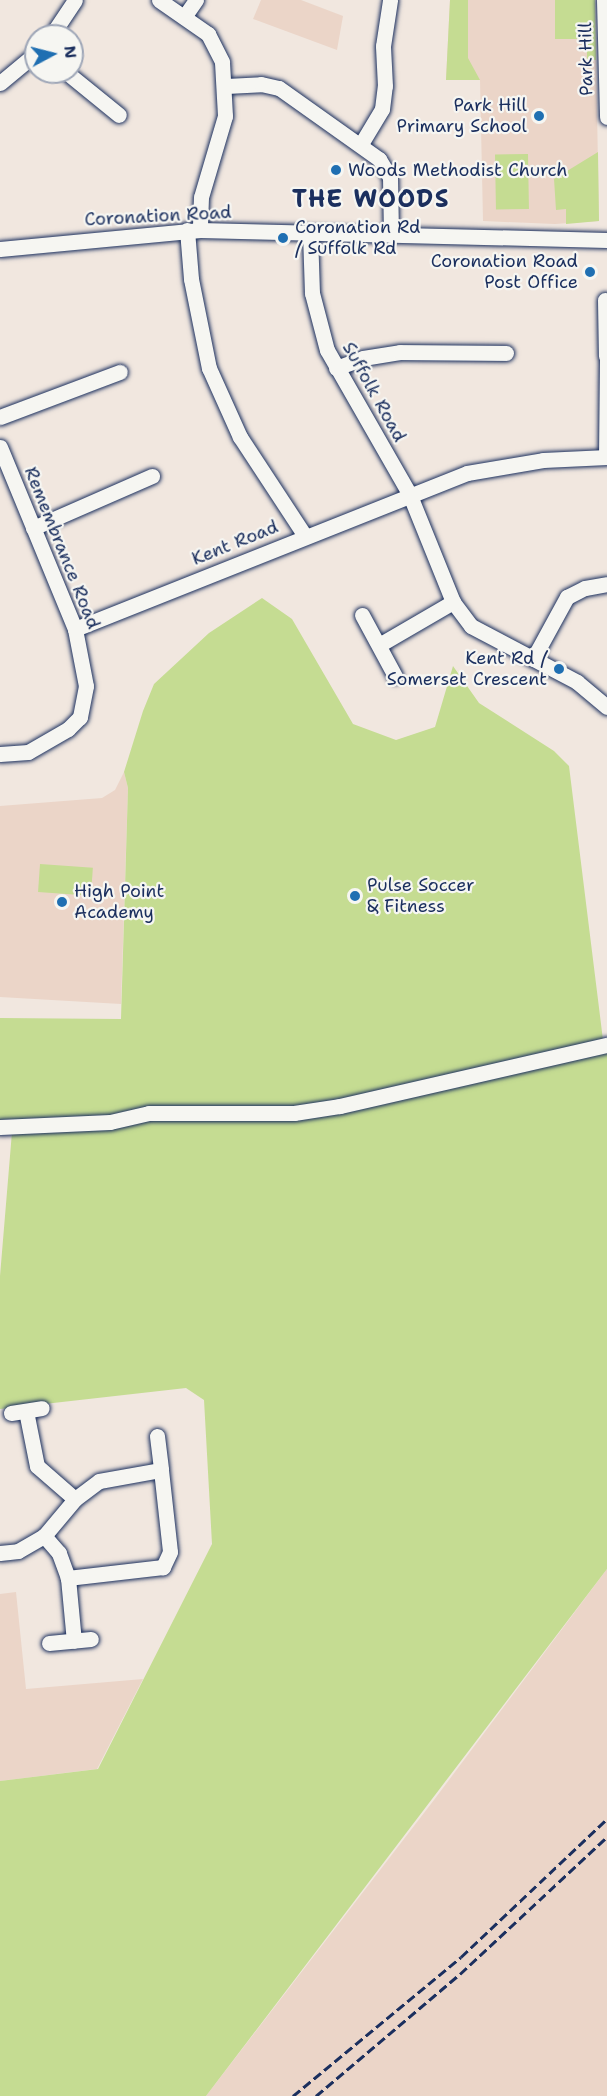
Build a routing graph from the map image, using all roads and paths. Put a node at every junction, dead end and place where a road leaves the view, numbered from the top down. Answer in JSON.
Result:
{"nodes":[{"id":1,"x":75,"y":0,"type":"edge"},
{"id":2,"x":159,"y":0,"type":"edge"},
{"id":3,"x":196,"y":0,"type":"edge"},
{"id":4,"x":390,"y":0,"type":"edge"},
{"id":5,"x":604,"y":0,"type":"edge"},
{"id":6,"x":184,"y":16,"type":"junction"},
{"id":7,"x":606,"y":21,"type":"edge"},
{"id":8,"x":59,"y":24,"type":"edge"},
{"id":9,"x":24,"y":63,"type":"edge"},
{"id":10,"x":0,"y":83,"type":"edge"},
{"id":11,"x":81,"y":84,"type":"edge"},
{"id":12,"x":226,"y":86,"type":"junction"},
{"id":13,"x":119,"y":115,"type":"dead end"},
{"id":14,"x":607,"y":117,"type":"edge"},
{"id":15,"x":361,"y":144,"type":"junction"},
{"id":16,"x":194,"y":230,"type":"junction"},
{"id":17,"x":310,"y":233,"type":"junction"},
{"id":18,"x":391,"y":235,"type":"junction"},
{"id":19,"x":607,"y":240,"type":"edge"},
{"id":20,"x":0,"y":249,"type":"edge"},
{"id":21,"x":605,"y":300,"type":"dead end"},
{"id":22,"x":506,"y":353,"type":"dead end"},
{"id":23,"x":606,"y":356,"type":"edge"},
{"id":24,"x":336,"y":368,"type":"junction"},
{"id":25,"x":120,"y":372,"type":"dead end"},
{"id":26,"x":0,"y":417,"type":"edge"},
{"id":27,"x":0,"y":447,"type":"edge"},
{"id":28,"x":607,"y":457,"type":"edge"},
{"id":29,"x":152,"y":476,"type":"dead end"},
{"id":30,"x":410,"y":494,"type":"junction"},
{"id":31,"x":33,"y":528,"type":"junction"},
{"id":32,"x":305,"y":536,"type":"junction"},
{"id":33,"x":607,"y":584,"type":"edge"},
{"id":34,"x":453,"y":602,"type":"junction"},
{"id":35,"x":362,"y":615,"type":"dead end"},
{"id":36,"x":75,"y":629,"type":"junction"},
{"id":37,"x":379,"y":645,"type":"junction"},
{"id":38,"x":533,"y":659,"type":"junction"},
{"id":39,"x":395,"y":676,"type":"dead end"},
{"id":40,"x":607,"y":707,"type":"edge"},
{"id":41,"x":0,"y":754,"type":"edge"},
{"id":42,"x":607,"y":1045,"type":"edge"},
{"id":43,"x":0,"y":1127,"type":"edge"},
{"id":44,"x":42,"y":1408,"type":"dead end"},
{"id":45,"x":157,"y":1436,"type":"dead end"},
{"id":46,"x":161,"y":1470,"type":"junction"},
{"id":47,"x":75,"y":1499,"type":"junction"},
{"id":48,"x":44,"y":1536,"type":"junction"},
{"id":49,"x":0,"y":1553,"type":"edge"},
{"id":50,"x":68,"y":1578,"type":"junction"},
{"id":51,"x":91,"y":1639,"type":"dead end"},
{"id":52,"x":74,"y":1641,"type":"junction"},
{"id":53,"x":49,"y":1643,"type":"dead end"}],
"edges":[{"from":1,"to":8,"type":"street"},
{"from":2,"to":6,"type":"street"},
{"from":3,"to":6,"type":"street"},
{"from":4,"to":15,"type":"street"},
{"from":5,"to":7,"type":"street","name":"Park Hill"},
{"from":6,"to":12,"type":"street"},
{"from":7,"to":14,"type":"street","name":"Park Hill"},
{"from":9,"to":10,"type":"street"},
{"from":11,"to":13,"type":"street"},
{"from":12,"to":15,"type":"street"},
{"from":12,"to":16,"type":"street"},
{"from":15,"to":18,"type":"street"},
{"from":16,"to":17,"type":"street","name":"Coronation Road"},
{"from":16,"to":20,"type":"street","name":"Coronation Road"},
{"from":16,"to":32,"type":"street"},
{"from":17,"to":18,"type":"street","name":"Coronation Road"},
{"from":17,"to":24,"type":"street","name":"Suffolk Road"},
{"from":18,"to":19,"type":"street","name":"Coronation Road"},
{"from":21,"to":23,"type":"street"},
{"from":22,"to":24,"type":"street"},
{"from":23,"to":28,"type":"street"},
{"from":24,"to":30,"type":"street","name":"Suffolk Road"},
{"from":25,"to":26,"type":"street"},
{"from":27,"to":31,"type":"street","name":"Remembrance Road"},
{"from":28,"to":30,"type":"street","name":"Kent Road"},
{"from":29,"to":31,"type":"street"},
{"from":30,"to":32,"type":"street","name":"Kent Road"},
{"from":30,"to":34,"type":"street"},
{"from":31,"to":36,"type":"street","name":"Remembrance Road"},
{"from":32,"to":36,"type":"street","name":"Kent Road"},
{"from":33,"to":38,"type":"street"},
{"from":34,"to":37,"type":"street"},
{"from":34,"to":38,"type":"street"},
{"from":35,"to":37,"type":"street"},
{"from":36,"to":41,"type":"street","name":"Remembrance Road"},
{"from":37,"to":39,"type":"street"},
{"from":38,"to":40,"type":"street"},
{"from":42,"to":43,"type":"street"},
{"from":44,"to":47,"type":"street"},
{"from":45,"to":46,"type":"street"},
{"from":46,"to":47,"type":"street"},
{"from":46,"to":50,"type":"street"},
{"from":47,"to":48,"type":"street"},
{"from":48,"to":49,"type":"street"},
{"from":48,"to":50,"type":"street"},
{"from":50,"to":52,"type":"street"},
{"from":51,"to":52,"type":"street"},
{"from":52,"to":53,"type":"street"}]}
